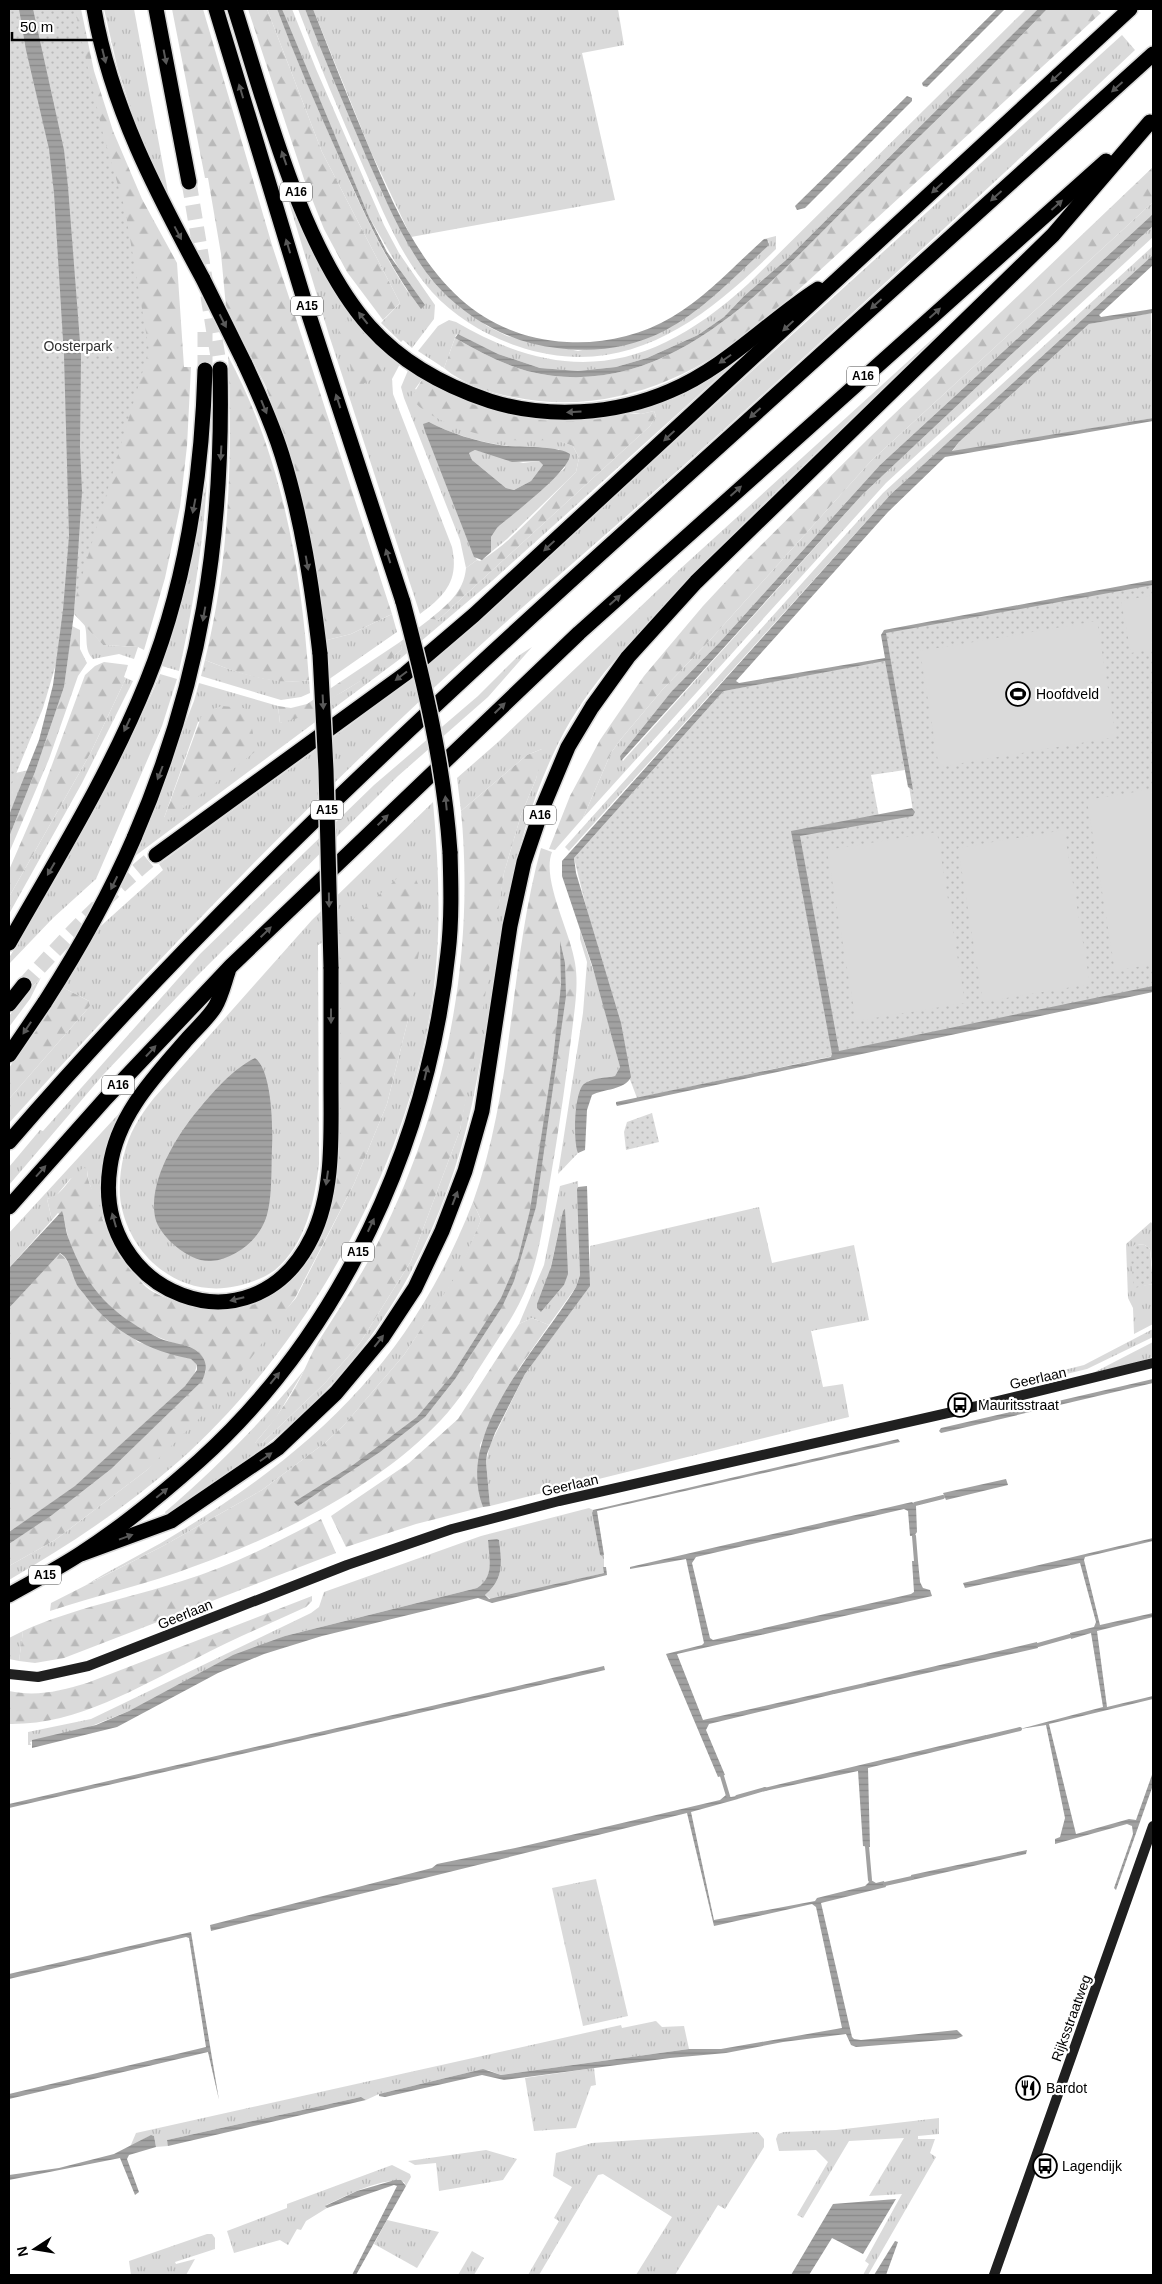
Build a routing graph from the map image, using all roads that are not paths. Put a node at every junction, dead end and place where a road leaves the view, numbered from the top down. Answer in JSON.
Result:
{"nodes":[{"id":1,"x":94,"y":9,"type":"edge"},
{"id":2,"x":156,"y":9,"type":"edge"},
{"id":3,"x":216,"y":9,"type":"edge"},
{"id":4,"x":235,"y":9,"type":"edge"},
{"id":5,"x":1130,"y":9,"type":"edge"},
{"id":6,"x":1153,"y":54,"type":"edge"},
{"id":7,"x":1151,"y":120,"type":"edge"},
{"id":8,"x":189,"y":182,"type":"tunnel mouth"},
{"id":9,"x":849,"y":269,"type":"junction"},
{"id":10,"x":156,"y":855,"type":"tunnel mouth"},
{"id":11,"x":9,"y":942,"type":"edge"},
{"id":12,"x":231,"y":966,"type":"junction"},
{"id":13,"x":24,"y":985,"type":"tunnel mouth"},
{"id":14,"x":9,"y":1004,"type":"edge"},
{"id":15,"x":9,"y":1055,"type":"edge"},
{"id":16,"x":9,"y":1142,"type":"edge"},
{"id":17,"x":9,"y":1207,"type":"edge"},
{"id":18,"x":1153,"y":1363,"type":"edge"},
{"id":19,"x":81,"y":1554,"type":"junction"},
{"id":20,"x":9,"y":1595,"type":"edge"},
{"id":21,"x":9,"y":1674,"type":"edge"},
{"id":22,"x":1153,"y":1826,"type":"edge"},
{"id":23,"x":994,"y":2275,"type":"edge"}],
"edges":[{"from":1,"to":12,"type":"highway","number":"A15","one_way":true,"bridge":true},
{"from":2,"to":8,"type":"highway","one_way":true},
{"from":19,"to":3,"type":"highway","number":"A15","one_way":true,"bridge":true},
{"from":9,"to":4,"type":"highway","number":"A16","one_way":true},
{"from":5,"to":9,"type":"highway","number":"A16","one_way":true},
{"from":6,"to":16,"type":"highway","one_way":true},
{"from":12,"to":7,"type":"highway","number":"A16","one_way":true},
{"from":19,"to":7,"type":"highway","number":"A16","one_way":true},
{"from":9,"to":10,"type":"highway","number":"A16","one_way":true},
{"from":11,"to":15,"type":"highway","one_way":true,"bridge":true},
{"from":17,"to":12,"type":"highway","number":"A16","one_way":true},
{"from":13,"to":14,"type":"highway"},
{"from":18,"to":21,"type":"street","name":"Geerlaan"},
{"from":19,"to":20,"type":"highway","number":"A15"},
{"from":22,"to":23,"type":"street","name":"Rijksstraatweg"}]}
